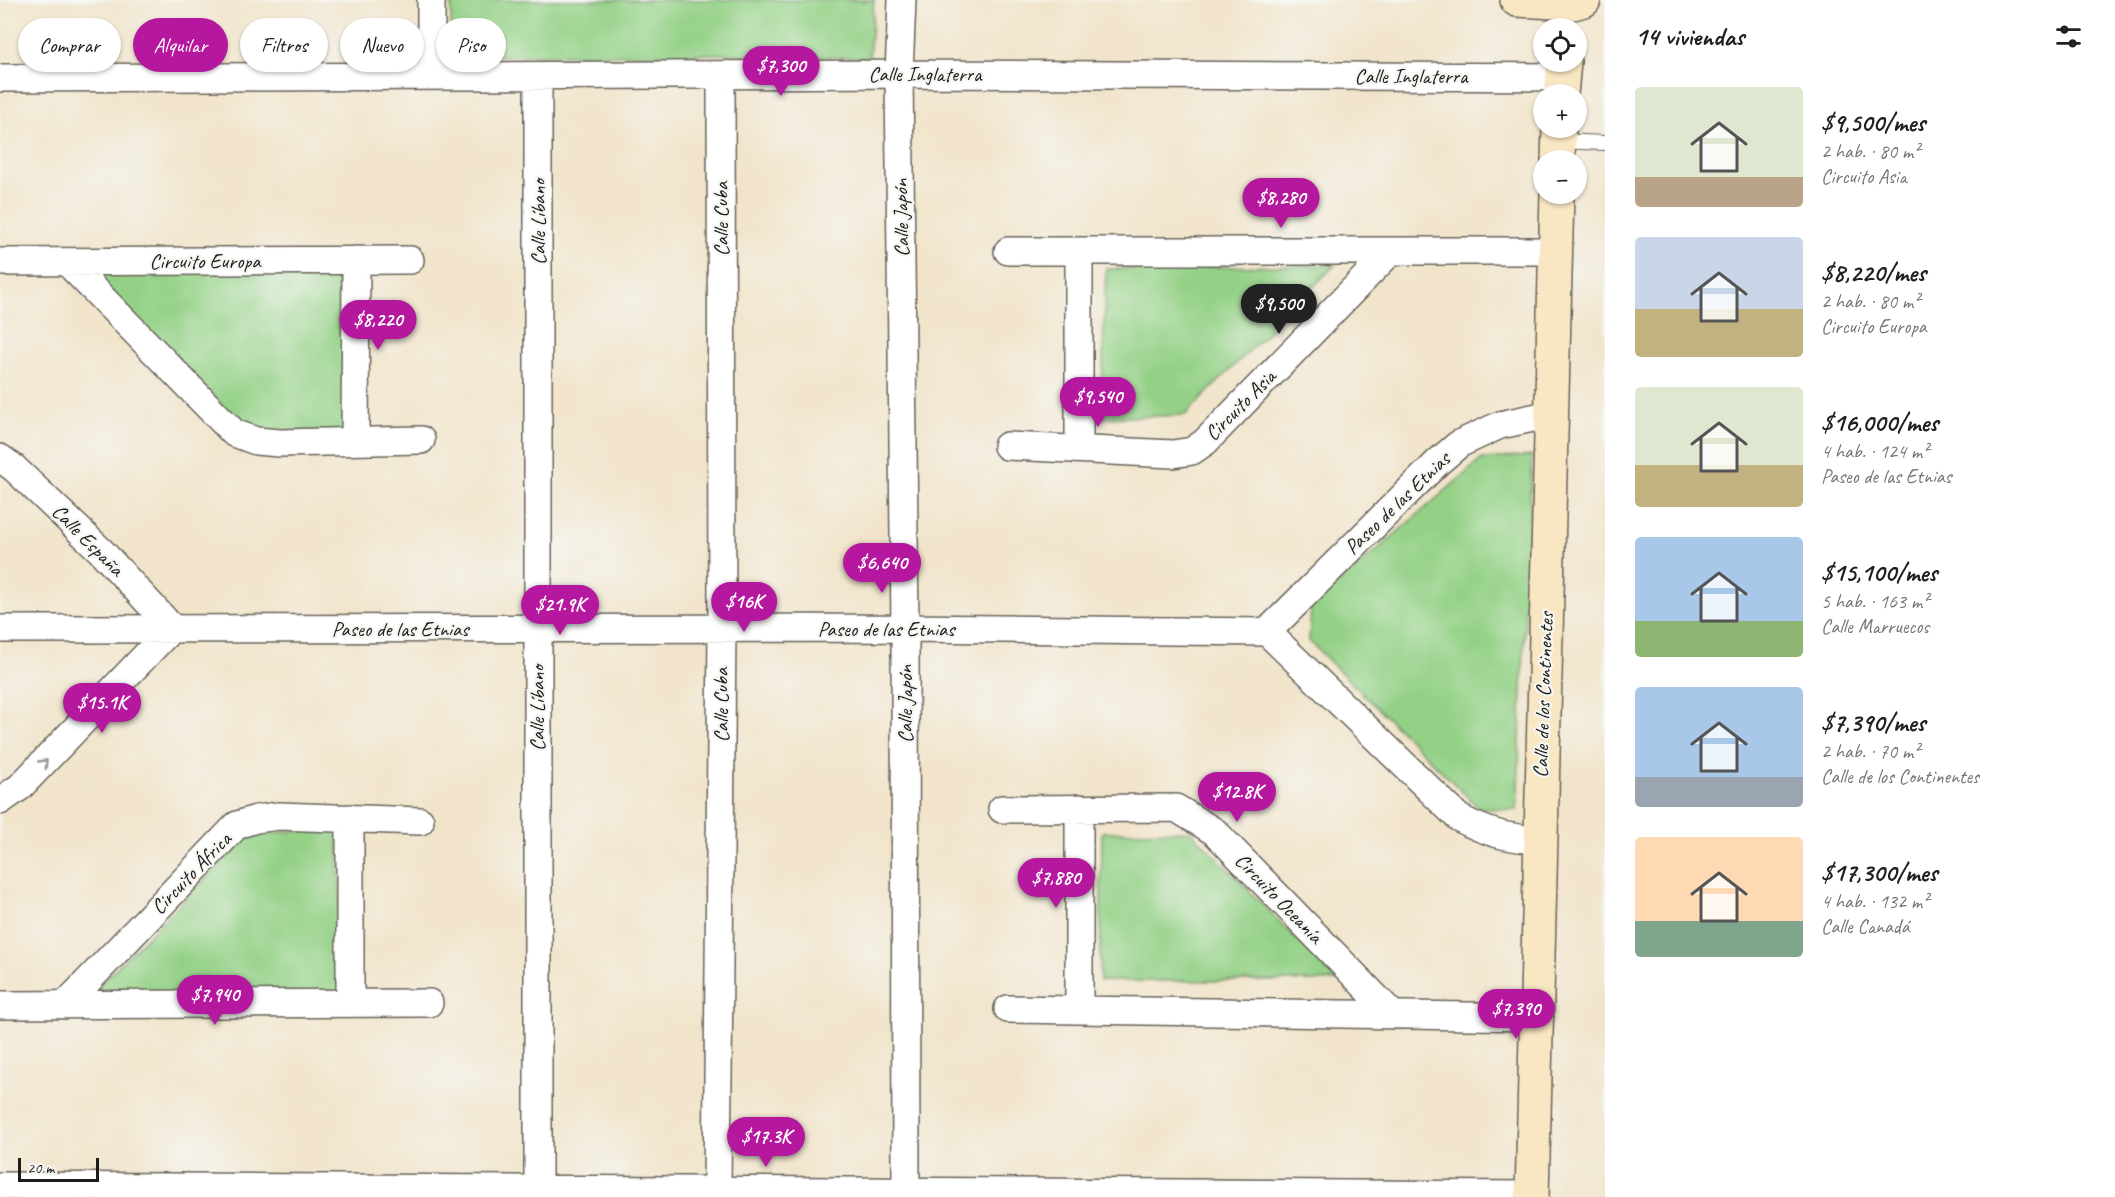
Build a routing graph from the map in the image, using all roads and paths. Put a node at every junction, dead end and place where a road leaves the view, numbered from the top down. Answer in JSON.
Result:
{"nodes":[{"id":1,"x":431,"y":0,"type":"edge"},
{"id":2,"x":902,"y":0,"type":"edge"},
{"id":3,"x":1533,"y":1,"type":"edge"},
{"id":4,"x":1575,"y":8,"type":"edge"},
{"id":5,"x":1605,"y":18,"type":"edge"},
{"id":6,"x":899,"y":74,"type":"junction"},
{"id":7,"x":721,"y":75,"type":"junction"},
{"id":8,"x":431,"y":76,"type":"junction"},
{"id":9,"x":538,"y":76,"type":"junction"},
{"id":10,"x":0,"y":78,"type":"edge"},
{"id":11,"x":1562,"y":78,"type":"edge"},
{"id":12,"x":1559,"y":143,"type":"edge"},
{"id":13,"x":1605,"y":143,"type":"edge"},
{"id":14,"x":1557,"y":204,"type":"edge"},
{"id":15,"x":1008,"y":251,"type":"dead end"},
{"id":16,"x":1079,"y":251,"type":"junction"},
{"id":17,"x":1391,"y":251,"type":"junction"},
{"id":18,"x":1555,"y":251,"type":"junction"},
{"id":19,"x":356,"y":260,"type":"junction"},
{"id":20,"x":410,"y":260,"type":"dead end"},
{"id":21,"x":67,"y":261,"type":"junction"},
{"id":22,"x":0,"y":262,"type":"edge"},
{"id":23,"x":1551,"y":414,"type":"junction"},
{"id":24,"x":421,"y":440,"type":"dead end"},
{"id":25,"x":355,"y":441,"type":"junction"},
{"id":26,"x":1007,"y":446,"type":"dead end"},
{"id":27,"x":1079,"y":449,"type":"junction"},
{"id":28,"x":0,"y":458,"type":"edge"},
{"id":29,"x":171,"y":628,"type":"junction"},
{"id":30,"x":904,"y":628,"type":"junction"},
{"id":31,"x":0,"y":629,"type":"edge"},
{"id":32,"x":537,"y":630,"type":"junction"},
{"id":33,"x":722,"y":630,"type":"junction"},
{"id":34,"x":1267,"y":632,"type":"junction"},
{"id":35,"x":0,"y":801,"type":"edge"},
{"id":36,"x":1079,"y":808,"type":"junction"},
{"id":37,"x":1002,"y":809,"type":"dead end"},
{"id":38,"x":351,"y":818,"type":"junction"},
{"id":39,"x":420,"y":821,"type":"dead end"},
{"id":40,"x":1539,"y":840,"type":"junction"},
{"id":41,"x":350,"y":1003,"type":"junction"},
{"id":42,"x":429,"y":1003,"type":"dead end"},
{"id":43,"x":0,"y":1005,"type":"edge"},
{"id":44,"x":65,"y":1005,"type":"junction"},
{"id":45,"x":1008,"y":1009,"type":"dead end"},
{"id":46,"x":1079,"y":1010,"type":"junction"},
{"id":47,"x":1393,"y":1015,"type":"junction"},
{"id":48,"x":1536,"y":1017,"type":"junction"},
{"id":49,"x":0,"y":1186,"type":"edge"},
{"id":50,"x":717,"y":1190,"type":"junction"},
{"id":51,"x":166,"y":1192,"type":"edge"},
{"id":52,"x":538,"y":1193,"type":"edge"},
{"id":53,"x":909,"y":1194,"type":"edge"},
{"id":54,"x":1532,"y":1196,"type":"edge"}],
"edges":[{"from":1,"to":8,"type":"street"},
{"from":2,"to":6,"type":"street","name":"Calle Japón"},
{"from":3,"to":4,"type":"street"},
{"from":4,"to":5,"type":"street"},
{"from":6,"to":7,"type":"street","name":"Calle Inglaterra"},
{"from":6,"to":11,"type":"street","name":"Calle Inglaterra"},
{"from":6,"to":30,"type":"street","name":"Calle Japón"},
{"from":7,"to":9,"type":"street","name":"Calle Inglaterra"},
{"from":7,"to":33,"type":"street","name":"Calle Cuba"},
{"from":8,"to":9,"type":"street","name":"Calle Inglaterra"},
{"from":8,"to":10,"type":"street","name":"Calle Inglaterra"},
{"from":9,"to":32,"type":"street","name":"Calle Líbano"},
{"from":12,"to":13,"type":"lane"},
{"from":14,"to":18,"type":"street","name":"Calle de los Continentes"},
{"from":15,"to":16,"type":"street"},
{"from":16,"to":17,"type":"street"},
{"from":16,"to":27,"type":"street"},
{"from":17,"to":18,"type":"street"},
{"from":17,"to":27,"type":"street","name":"Circuito Asia"},
{"from":18,"to":23,"type":"street","name":"Calle de los Continentes"},
{"from":19,"to":20,"type":"street","name":"Circuito Europa"},
{"from":19,"to":21,"type":"street","name":"Circuito Europa"},
{"from":19,"to":25,"type":"street"},
{"from":21,"to":22,"type":"street","name":"Circuito Europa"},
{"from":21,"to":25,"type":"street"},
{"from":23,"to":34,"type":"street","name":"Paseo de las Etnias"},
{"from":23,"to":40,"type":"street","name":"Calle de los Continentes"},
{"from":24,"to":25,"type":"street"},
{"from":26,"to":27,"type":"street","name":"Circuito Asia"},
{"from":28,"to":29,"type":"street","name":"Calle España"},
{"from":29,"to":31,"type":"street","name":"Paseo de las Etnias"},
{"from":29,"to":32,"type":"street","name":"Paseo de las Etnias"},
{"from":35,"to":29,"type":"street","one_way":true},
{"from":30,"to":33,"type":"street","name":"Paseo de las Etnias"},
{"from":30,"to":34,"type":"street","name":"Paseo de las Etnias"},
{"from":30,"to":53,"type":"street","name":"Calle Japón"},
{"from":32,"to":33,"type":"street","name":"Paseo de las Etnias"},
{"from":32,"to":52,"type":"street","name":"Calle Líbano"},
{"from":33,"to":50,"type":"street","name":"Calle Cuba"},
{"from":34,"to":40,"type":"street"},
{"from":36,"to":37,"type":"street","name":"Circuito Oceanía"},
{"from":36,"to":46,"type":"street"},
{"from":36,"to":47,"type":"street","name":"Circuito Oceanía"},
{"from":38,"to":39,"type":"street","name":"Circuito África"},
{"from":38,"to":41,"type":"street"},
{"from":38,"to":44,"type":"street","name":"Circuito África"},
{"from":40,"to":48,"type":"street","name":"Calle de los Continentes"},
{"from":41,"to":42,"type":"street"},
{"from":41,"to":44,"type":"street"},
{"from":43,"to":44,"type":"street"},
{"from":45,"to":46,"type":"street"},
{"from":46,"to":47,"type":"street"},
{"from":47,"to":48,"type":"street"},
{"from":48,"to":54,"type":"street","name":"Calle de los Continentes"},
{"from":49,"to":51,"type":"street"},
{"from":50,"to":52,"type":"street"},
{"from":50,"to":53,"type":"street"},
{"from":51,"to":52,"type":"street"},
{"from":53,"to":54,"type":"street"}]}
